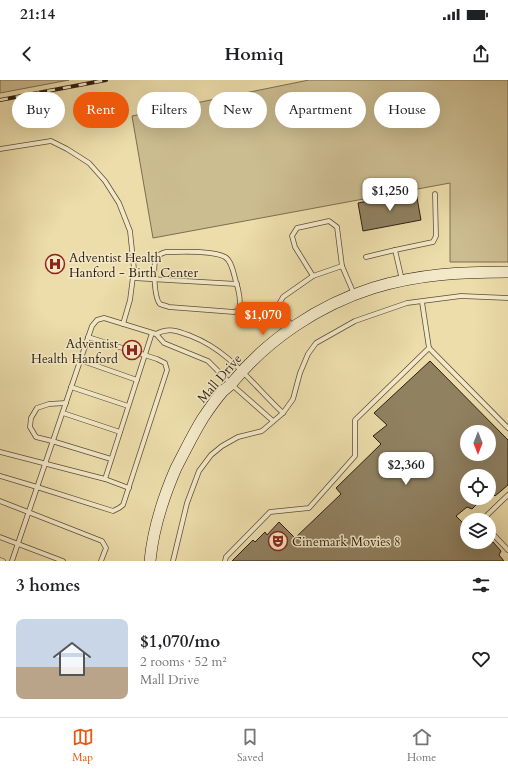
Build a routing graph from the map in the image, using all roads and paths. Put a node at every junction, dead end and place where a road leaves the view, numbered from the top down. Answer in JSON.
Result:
{"nodes":[{"id":1,"x":0,"y":149,"type":"edge"},
{"id":2,"x":435,"y":194,"type":"dead end"},
{"id":3,"x":395,"y":250,"type":"junction"},
{"id":4,"x":366,"y":258,"type":"dead end"},
{"id":5,"x":342,"y":266,"type":"junction"},
{"id":6,"x":508,"y":272,"type":"edge"},
{"id":7,"x":313,"y":276,"type":"junction"},
{"id":8,"x":133,"y":278,"type":"junction"},
{"id":9,"x":154,"y":279,"type":"junction"},
{"id":10,"x":402,"y":280,"type":"junction"},
{"id":11,"x":237,"y":284,"type":"junction"},
{"id":12,"x":355,"y":295,"type":"junction"},
{"id":13,"x":508,"y":298,"type":"edge"},
{"id":14,"x":422,"y":302,"type":"junction"},
{"id":15,"x":123,"y":324,"type":"junction"},
{"id":16,"x":294,"y":328,"type":"junction"},
{"id":17,"x":154,"y":334,"type":"junction"},
{"id":18,"x":88,"y":337,"type":"junction"},
{"id":19,"x":429,"y":348,"type":"junction"},
{"id":20,"x":145,"y":355,"type":"junction"},
{"id":21,"x":80,"y":360,"type":"junction"},
{"id":22,"x":243,"y":372,"type":"junction"},
{"id":23,"x":137,"y":380,"type":"junction"},
{"id":24,"x":231,"y":384,"type":"junction"},
{"id":25,"x":71,"y":387,"type":"junction"},
{"id":26,"x":66,"y":403,"type":"junction"},
{"id":27,"x":128,"y":406,"type":"junction"},
{"id":28,"x":63,"y":413,"type":"junction"},
{"id":29,"x":283,"y":413,"type":"junction"},
{"id":30,"x":273,"y":421,"type":"junction"},
{"id":31,"x":508,"y":428,"type":"edge"},
{"id":32,"x":120,"y":432,"type":"junction"},
{"id":33,"x":52,"y":440,"type":"junction"},
{"id":34,"x":0,"y":452,"type":"edge"},
{"id":35,"x":111,"y":459,"type":"junction"},
{"id":36,"x":45,"y":464,"type":"junction"},
{"id":37,"x":0,"y":476,"type":"edge"},
{"id":38,"x":105,"y":479,"type":"junction"},
{"id":39,"x":37,"y":486,"type":"junction"},
{"id":40,"x":129,"y":488,"type":"junction"},
{"id":41,"x":508,"y":495,"type":"edge"},
{"id":42,"x":0,"y":500,"type":"edge"},
{"id":43,"x":29,"y":512,"type":"junction"},
{"id":44,"x":489,"y":513,"type":"edge"},
{"id":45,"x":0,"y":537,"type":"edge"},
{"id":46,"x":496,"y":537,"type":"edge"},
{"id":47,"x":18,"y":543,"type":"junction"},
{"id":48,"x":508,"y":550,"type":"edge"},
{"id":49,"x":12,"y":561,"type":"edge"},
{"id":50,"x":63,"y":561,"type":"edge"},
{"id":51,"x":101,"y":561,"type":"edge"},
{"id":52,"x":150,"y":561,"type":"edge"},
{"id":53,"x":173,"y":561,"type":"edge"},
{"id":54,"x":225,"y":561,"type":"edge"}],
"edges":[{"from":1,"to":8,"type":"lane"},
{"from":2,"to":3,"type":"lane"},
{"from":3,"to":4,"type":"lane"},
{"from":3,"to":10,"type":"lane"},
{"from":5,"to":7,"type":"lane"},
{"from":5,"to":7,"type":"lane"},
{"from":5,"to":12,"type":"lane"},
{"from":6,"to":10,"type":"street","name":"Mall Drive"},
{"from":7,"to":16,"type":"lane"},
{"from":8,"to":9,"type":"lane"},
{"from":8,"to":15,"type":"lane"},
{"from":9,"to":11,"type":"lane"},
{"from":9,"to":11,"type":"lane"},
{"from":9,"to":11,"type":"lane"},
{"from":10,"to":12,"type":"street","name":"Mall Drive"},
{"from":12,"to":16,"type":"street","name":"Mall Drive"},
{"from":13,"to":14,"type":"lane"},
{"from":14,"to":19,"type":"lane"},
{"from":14,"to":29,"type":"lane"},
{"from":15,"to":17,"type":"lane"},
{"from":15,"to":18,"type":"lane"},
{"from":16,"to":22,"type":"street","name":"Mall Drive"},
{"from":17,"to":20,"type":"lane"},
{"from":17,"to":22,"type":"lane"},
{"from":17,"to":24,"type":"lane"},
{"from":18,"to":20,"type":"lane"},
{"from":18,"to":21,"type":"lane"},
{"from":19,"to":31,"type":"lane"},
{"from":19,"to":54,"type":"lane"},
{"from":20,"to":23,"type":"lane"},
{"from":20,"to":40,"type":"lane"},
{"from":21,"to":23,"type":"lane"},
{"from":21,"to":25,"type":"lane"},
{"from":22,"to":24,"type":"street","name":"Mall Drive"},
{"from":22,"to":29,"type":"lane"},
{"from":23,"to":27,"type":"lane"},
{"from":24,"to":30,"type":"lane"},
{"from":24,"to":52,"type":"street","name":"Mall Drive"},
{"from":25,"to":26,"type":"lane"},
{"from":25,"to":27,"type":"lane"},
{"from":26,"to":28,"type":"lane"},
{"from":26,"to":33,"type":"lane"},
{"from":27,"to":32,"type":"lane"},
{"from":28,"to":32,"type":"lane"},
{"from":28,"to":33,"type":"lane"},
{"from":29,"to":30,"type":"lane"},
{"from":30,"to":53,"type":"lane"},
{"from":32,"to":35,"type":"lane"},
{"from":33,"to":35,"type":"lane"},
{"from":33,"to":36,"type":"lane"},
{"from":34,"to":36,"type":"lane"},
{"from":35,"to":38,"type":"lane"},
{"from":36,"to":38,"type":"lane"},
{"from":36,"to":39,"type":"lane"},
{"from":37,"to":39,"type":"lane"},
{"from":38,"to":40,"type":"lane"},
{"from":39,"to":40,"type":"lane"},
{"from":39,"to":43,"type":"lane"},
{"from":41,"to":44,"type":"lane"},
{"from":42,"to":43,"type":"lane"},
{"from":43,"to":47,"type":"lane"},
{"from":43,"to":51,"type":"lane"},
{"from":45,"to":47,"type":"lane"},
{"from":46,"to":48,"type":"lane"},
{"from":47,"to":49,"type":"lane"},
{"from":47,"to":50,"type":"lane"}]}
